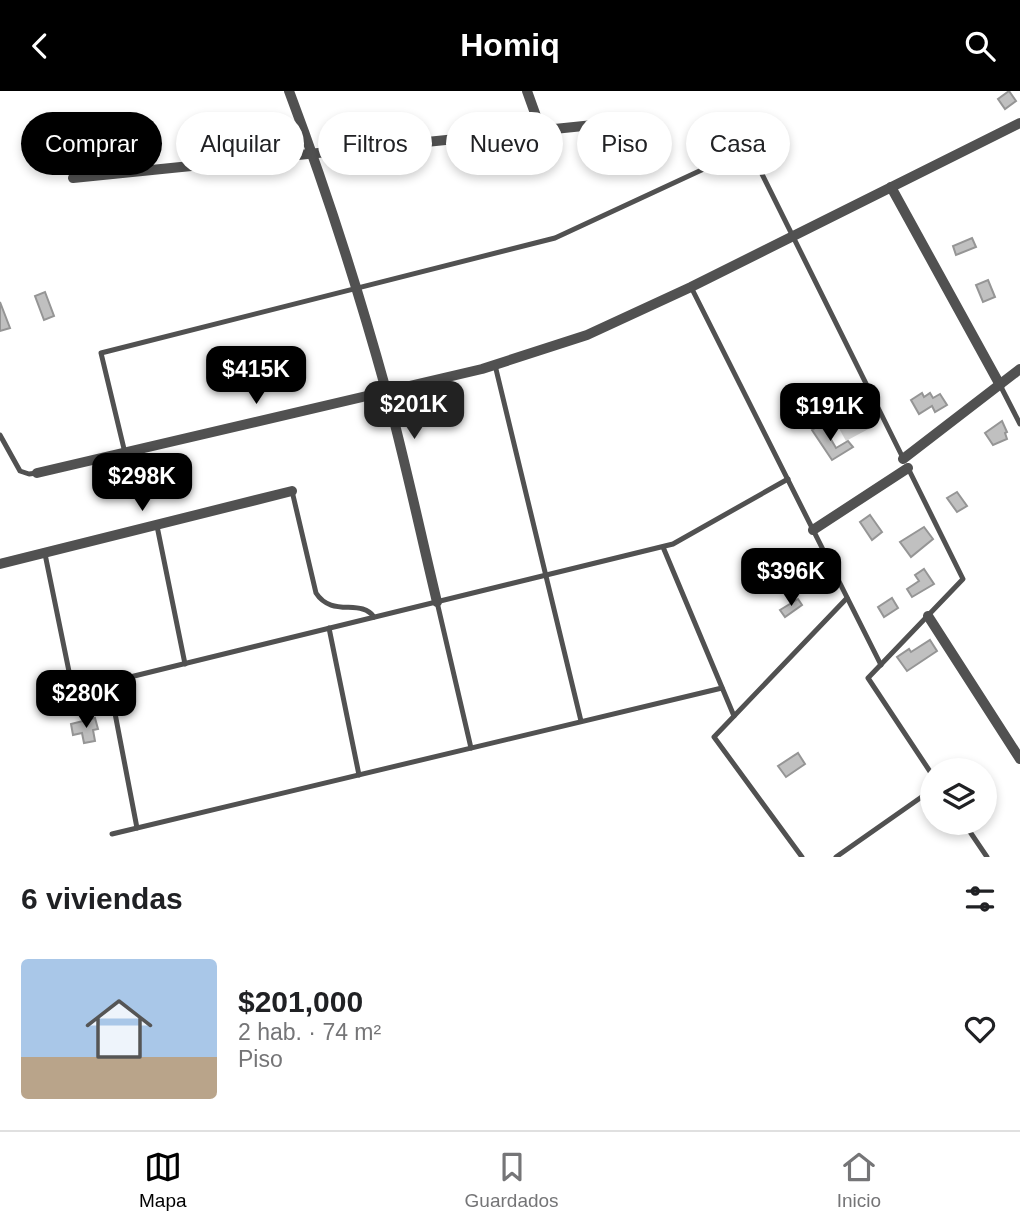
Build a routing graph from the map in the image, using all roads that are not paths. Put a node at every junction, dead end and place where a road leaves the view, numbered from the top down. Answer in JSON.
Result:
{"nodes":[{"id":1,"x":289,"y":91,"type":"edge"},
{"id":2,"x":527,"y":91,"type":"edge"},
{"id":3,"x":535,"y":112,"type":"edge"},
{"id":4,"x":1020,"y":123,"type":"edge"},
{"id":5,"x":446,"y":139,"type":"edge"},
{"id":6,"x":312,"y":152,"type":"junction"},
{"id":7,"x":73,"y":178,"type":"dead end"},
{"id":8,"x":891,"y":187,"type":"junction"},
{"id":9,"x":793,"y":235,"type":"junction"},
{"id":10,"x":691,"y":287,"type":"junction"},
{"id":11,"x":356,"y":288,"type":"junction"},
{"id":12,"x":495,"y":365,"type":"junction"},
{"id":13,"x":1020,"y":369,"type":"edge"},
{"id":14,"x":1000,"y":385,"type":"junction"},
{"id":15,"x":386,"y":391,"type":"junction"},
{"id":16,"x":1020,"y":424,"type":"edge"},
{"id":17,"x":0,"y":435,"type":"edge"},
{"id":18,"x":125,"y":453,"type":"junction"},
{"id":19,"x":906,"y":464,"type":"junction"},
{"id":20,"x":37,"y":473,"type":"joint"},
{"id":21,"x":788,"y":479,"type":"junction"},
{"id":22,"x":292,"y":491,"type":"joint"},
{"id":23,"x":157,"y":525,"type":"junction"},
{"id":24,"x":813,"y":530,"type":"junction"},
{"id":25,"x":663,"y":547,"type":"junction"},
{"id":26,"x":45,"y":554,"type":"junction"},
{"id":27,"x":0,"y":564,"type":"edge"},
{"id":28,"x":546,"y":576,"type":"junction"},
{"id":29,"x":847,"y":598,"type":"junction"},
{"id":30,"x":437,"y":602,"type":"junction"},
{"id":31,"x":928,"y":616,"type":"junction"},
{"id":32,"x":374,"y":617,"type":"junction"},
{"id":33,"x":329,"y":628,"type":"junction"},
{"id":34,"x":185,"y":664,"type":"junction"},
{"id":35,"x":881,"y":665,"type":"junction"},
{"id":36,"x":109,"y":682,"type":"junction"},
{"id":37,"x":722,"y":688,"type":"junction"},
{"id":38,"x":734,"y":716,"type":"junction"},
{"id":39,"x":581,"y":722,"type":"junction"},
{"id":40,"x":471,"y":748,"type":"junction"},
{"id":41,"x":921,"y":758,"type":"edge"},
{"id":42,"x":1020,"y":759,"type":"edge"},
{"id":43,"x":359,"y":775,"type":"junction"},
{"id":44,"x":920,"y":798,"type":"edge"},
{"id":45,"x":137,"y":828,"type":"junction"},
{"id":46,"x":112,"y":834,"type":"dead end"},
{"id":47,"x":972,"y":835,"type":"edge"},
{"id":48,"x":803,"y":857,"type":"edge"},
{"id":49,"x":836,"y":857,"type":"edge"},
{"id":50,"x":986,"y":857,"type":"edge"}],
"edges":[{"from":1,"to":6,"type":"street"},
{"from":2,"to":3,"type":"street"},
{"from":4,"to":8,"type":"street"},
{"from":5,"to":6,"type":"street"},
{"from":6,"to":7,"type":"street"},
{"from":6,"to":11,"type":"street"},
{"from":8,"to":9,"type":"street"},
{"from":8,"to":14,"type":"street"},
{"from":9,"to":10,"type":"street"},
{"from":9,"to":11,"type":"lane"},
{"from":9,"to":19,"type":"lane"},
{"from":10,"to":12,"type":"street"},
{"from":10,"to":21,"type":"lane"},
{"from":11,"to":15,"type":"street"},
{"from":11,"to":18,"type":"lane"},
{"from":12,"to":15,"type":"street"},
{"from":12,"to":28,"type":"lane"},
{"from":13,"to":14,"type":"street"},
{"from":14,"to":16,"type":"lane"},
{"from":14,"to":19,"type":"street"},
{"from":15,"to":18,"type":"street"},
{"from":15,"to":30,"type":"street"},
{"from":17,"to":20,"type":"lane"},
{"from":18,"to":20,"type":"street"},
{"from":19,"to":24,"type":"street"},
{"from":19,"to":31,"type":"lane"},
{"from":21,"to":24,"type":"lane"},
{"from":21,"to":25,"type":"lane"},
{"from":22,"to":23,"type":"street"},
{"from":22,"to":32,"type":"lane"},
{"from":23,"to":26,"type":"street"},
{"from":23,"to":34,"type":"lane"},
{"from":24,"to":29,"type":"lane"},
{"from":25,"to":28,"type":"lane"},
{"from":25,"to":37,"type":"lane"},
{"from":26,"to":27,"type":"street"},
{"from":26,"to":36,"type":"lane"},
{"from":28,"to":30,"type":"lane"},
{"from":28,"to":39,"type":"lane"},
{"from":29,"to":35,"type":"lane"},
{"from":29,"to":38,"type":"lane"},
{"from":30,"to":32,"type":"lane"},
{"from":30,"to":40,"type":"lane"},
{"from":31,"to":35,"type":"lane"},
{"from":31,"to":42,"type":"street"},
{"from":32,"to":33,"type":"lane"},
{"from":33,"to":34,"type":"lane"},
{"from":33,"to":43,"type":"lane"},
{"from":34,"to":36,"type":"lane"},
{"from":35,"to":41,"type":"lane"},
{"from":36,"to":45,"type":"lane"},
{"from":37,"to":38,"type":"lane"},
{"from":37,"to":39,"type":"lane"},
{"from":38,"to":48,"type":"lane"},
{"from":39,"to":40,"type":"lane"},
{"from":40,"to":43,"type":"lane"},
{"from":43,"to":45,"type":"lane"},
{"from":44,"to":49,"type":"lane"},
{"from":45,"to":46,"type":"lane"},
{"from":47,"to":50,"type":"lane"}]}
